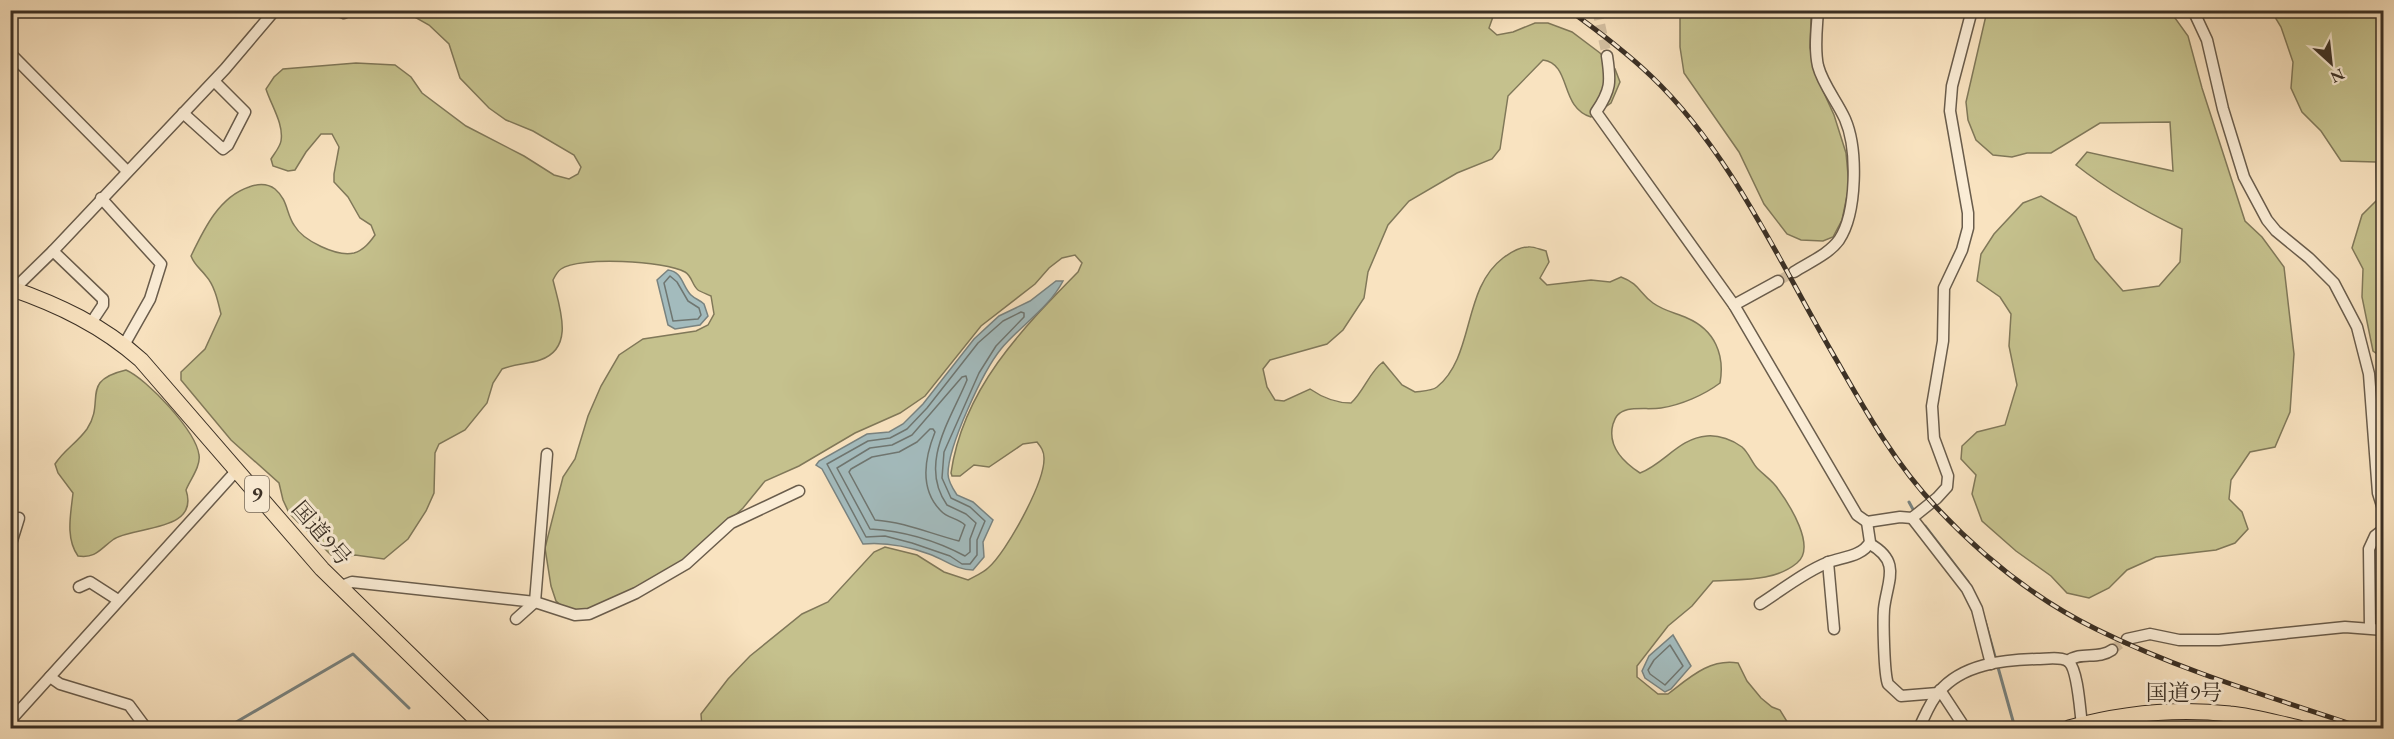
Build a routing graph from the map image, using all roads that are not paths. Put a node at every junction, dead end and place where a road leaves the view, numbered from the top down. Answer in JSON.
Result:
{"nodes":[{"id":1,"x":275,"y":10,"type":"edge"},
{"id":2,"x":1818,"y":10,"type":"edge"},
{"id":3,"x":1972,"y":10,"type":"edge"},
{"id":4,"x":2193,"y":10,"type":"edge"},
{"id":5,"x":10,"y":52,"type":"edge"},
{"id":6,"x":1606,"y":56,"type":"tunnel mouth"},
{"id":7,"x":216,"y":83,"type":"dead end"},
{"id":8,"x":183,"y":113,"type":"junction"},
{"id":9,"x":127,"y":171,"type":"junction"},
{"id":10,"x":101,"y":198,"type":"junction"},
{"id":11,"x":53,"y":251,"type":"junction"},
{"id":12,"x":1794,"y":272,"type":"tunnel mouth"},
{"id":13,"x":1778,"y":281,"type":"tunnel mouth"},
{"id":14,"x":12,"y":290,"type":"edge"},
{"id":15,"x":1734,"y":305,"type":"junction"},
{"id":16,"x":91,"y":323,"type":"junction"},
{"id":17,"x":124,"y":345,"type":"junction"},
{"id":18,"x":547,"y":454,"type":"dead end"},
{"id":19,"x":237,"y":470,"type":"junction"},
{"id":20,"x":799,"y":491,"type":"dead end"},
{"id":21,"x":2384,"y":512,"type":"edge"},
{"id":22,"x":19,"y":518,"type":"dead end"},
{"id":23,"x":1912,"y":518,"type":"junction"},
{"id":24,"x":1867,"y":522,"type":"junction"},
{"id":25,"x":2384,"y":529,"type":"edge"},
{"id":26,"x":1870,"y":544,"type":"junction"},
{"id":27,"x":10,"y":547,"type":"edge"},
{"id":28,"x":1828,"y":562,"type":"junction"},
{"id":29,"x":79,"y":586,"type":"dead end"},
{"id":30,"x":339,"y":586,"type":"junction"},
{"id":31,"x":118,"y":600,"type":"junction"},
{"id":32,"x":535,"y":602,"type":"junction"},
{"id":33,"x":1760,"y":604,"type":"dead end"},
{"id":34,"x":516,"y":619,"type":"dead end"},
{"id":35,"x":2370,"y":628,"type":"junction"},
{"id":36,"x":1834,"y":629,"type":"dead end"},
{"id":37,"x":2384,"y":630,"type":"edge"},
{"id":38,"x":2127,"y":639,"type":"tunnel mouth"},
{"id":39,"x":2112,"y":650,"type":"tunnel mouth"},
{"id":40,"x":2068,"y":661,"type":"junction"},
{"id":41,"x":1995,"y":663,"type":"junction"},
{"id":42,"x":50,"y":677,"type":"junction"},
{"id":43,"x":1939,"y":691,"type":"junction"},
{"id":44,"x":10,"y":721,"type":"edge"},
{"id":45,"x":2075,"y":727,"type":"edge"},
{"id":46,"x":146,"y":729,"type":"edge"},
{"id":47,"x":485,"y":729,"type":"edge"},
{"id":48,"x":1919,"y":729,"type":"edge"},
{"id":49,"x":1965,"y":729,"type":"edge"},
{"id":50,"x":2299,"y":729,"type":"edge"}],
"edges":[{"from":1,"to":8,"type":"street"},
{"from":2,"to":12,"type":"street"},
{"from":3,"to":23,"type":"street"},
{"from":4,"to":21,"type":"street"},
{"from":5,"to":9,"type":"street"},
{"from":6,"to":15,"type":"street"},
{"from":7,"to":8,"type":"street"},
{"from":8,"to":9,"type":"street"},
{"from":9,"to":10,"type":"street"},
{"from":10,"to":11,"type":"street"},
{"from":10,"to":17,"type":"street"},
{"from":11,"to":14,"type":"street"},
{"from":11,"to":16,"type":"street"},
{"from":13,"to":15,"type":"street"},
{"from":14,"to":16,"type":"highway","name":"国道9号","number":"9"},
{"from":15,"to":24,"type":"street"},
{"from":16,"to":17,"type":"highway","name":"国道9号","number":"9"},
{"from":17,"to":19,"type":"highway","name":"国道9号","number":"9"},
{"from":18,"to":32,"type":"street"},
{"from":19,"to":30,"type":"highway","name":"国道9号","number":"9"},
{"from":19,"to":31,"type":"street"},
{"from":20,"to":32,"type":"street"},
{"from":22,"to":27,"type":"street"},
{"from":23,"to":24,"type":"street"},
{"from":23,"to":41,"type":"street"},
{"from":24,"to":26,"type":"street"},
{"from":25,"to":35,"type":"street"},
{"from":26,"to":28,"type":"street"},
{"from":26,"to":43,"type":"street"},
{"from":28,"to":33,"type":"street"},
{"from":28,"to":36,"type":"street"},
{"from":29,"to":31,"type":"street"},
{"from":30,"to":32,"type":"street"},
{"from":30,"to":47,"type":"highway","name":"国道9号","number":"9"},
{"from":31,"to":42,"type":"street"},
{"from":32,"to":34,"type":"street"},
{"from":35,"to":37,"type":"street"},
{"from":35,"to":38,"type":"street"},
{"from":39,"to":40,"type":"street"},
{"from":40,"to":41,"type":"street"},
{"from":40,"to":45,"type":"street"},
{"from":41,"to":43,"type":"street"},
{"from":42,"to":44,"type":"street"},
{"from":42,"to":46,"type":"street"},
{"from":43,"to":48,"type":"street"},
{"from":43,"to":49,"type":"street"},
{"from":45,"to":50,"type":"highway","name":"国道9号"}]}
